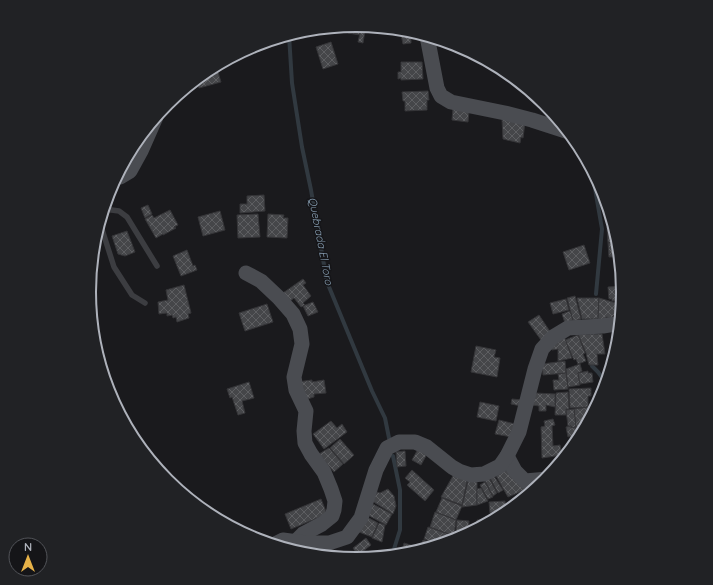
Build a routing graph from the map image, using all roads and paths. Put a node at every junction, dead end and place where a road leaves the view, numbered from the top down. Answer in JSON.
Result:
{"nodes":[{"id":1,"x":428,"y":42,"type":"edge"},
{"id":2,"x":558,"y":129,"type":"edge"},
{"id":3,"x":146,"y":139,"type":"edge"},
{"id":4,"x":124,"y":174,"type":"edge"},
{"id":5,"x":110,"y":210,"type":"edge"},
{"id":6,"x":103,"y":233,"type":"edge"},
{"id":7,"x":157,"y":266,"type":"dead end"},
{"id":8,"x":246,"y":273,"type":"dead end"},
{"id":9,"x":145,"y":303,"type":"dead end"},
{"id":10,"x":615,"y":324,"type":"edge"},
{"id":11,"x":507,"y":456,"type":"junction"},
{"id":12,"x":538,"y":480,"type":"edge"},
{"id":13,"x":281,"y":541,"type":"edge"},
{"id":14,"x":296,"y":541,"type":"junction"}],
"edges":[{"from":1,"to":2,"type":"street"},
{"from":3,"to":4,"type":"street"},
{"from":5,"to":7,"type":"lane"},
{"from":6,"to":9,"type":"lane"},
{"from":8,"to":14,"type":"street"},
{"from":10,"to":11,"type":"street"},
{"from":11,"to":12,"type":"street"},
{"from":11,"to":14,"type":"street"},
{"from":13,"to":14,"type":"street"}]}
